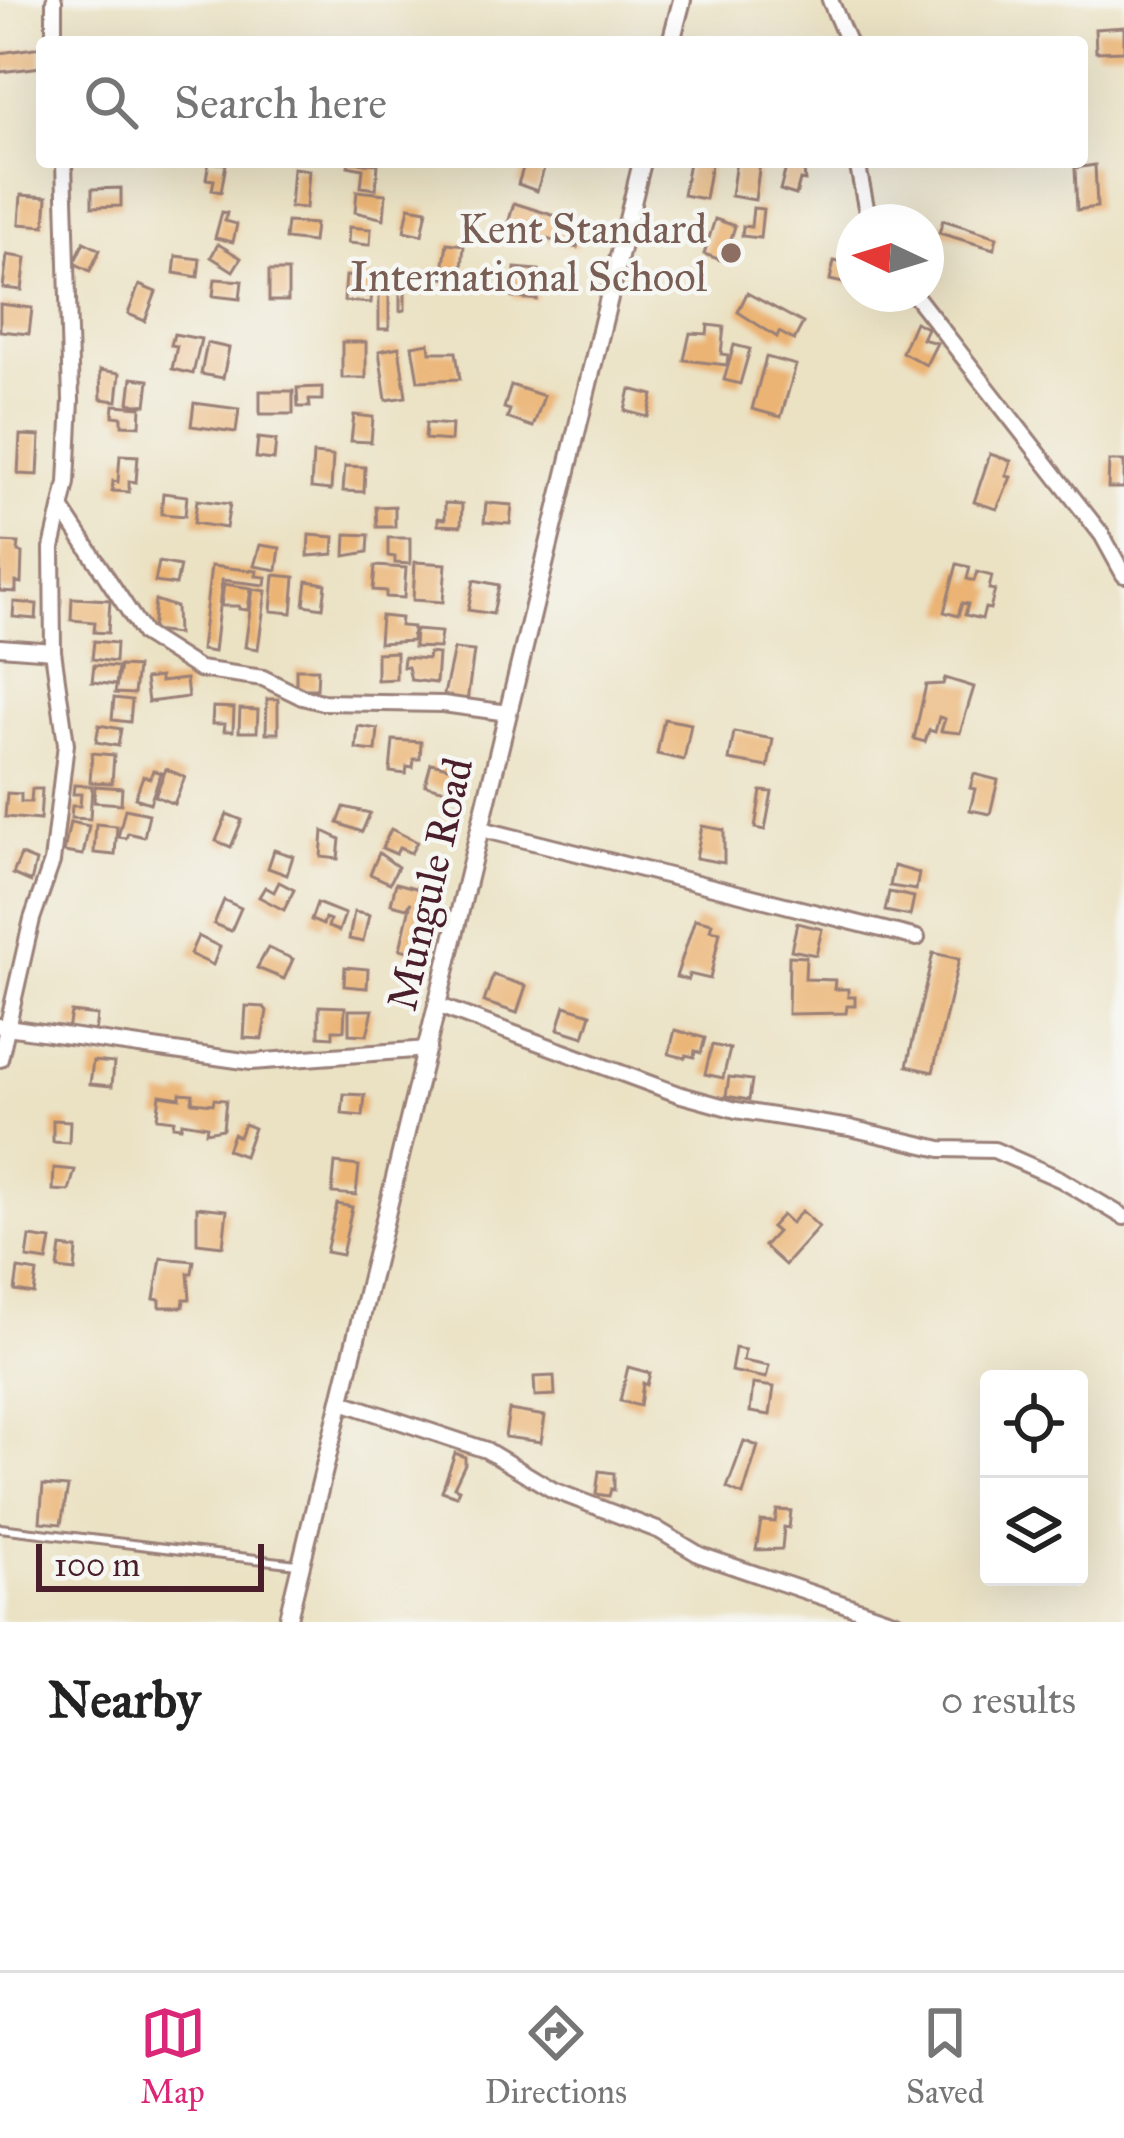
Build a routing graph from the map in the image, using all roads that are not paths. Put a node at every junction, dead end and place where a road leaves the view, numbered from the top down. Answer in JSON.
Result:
{"nodes":[{"id":1,"x":54,"y":0,"type":"edge"},
{"id":2,"x":682,"y":0,"type":"edge"},
{"id":3,"x":830,"y":0,"type":"edge"},
{"id":4,"x":54,"y":36,"type":"edge"},
{"id":5,"x":673,"y":36,"type":"edge"},
{"id":6,"x":845,"y":36,"type":"edge"},
{"id":7,"x":64,"y":168,"type":"edge"},
{"id":8,"x":641,"y":168,"type":"edge"},
{"id":9,"x":857,"y":168,"type":"edge"},
{"id":10,"x":865,"y":204,"type":"edge"},
{"id":11,"x":928,"y":312,"type":"edge"},
{"id":12,"x":62,"y":509,"type":"junction"},
{"id":13,"x":1124,"y":574,"type":"edge"},
{"id":14,"x":0,"y":647,"type":"edge"},
{"id":15,"x":53,"y":651,"type":"junction"},
{"id":16,"x":508,"y":713,"type":"junction"},
{"id":17,"x":481,"y":829,"type":"junction"},
{"id":18,"x":917,"y":938,"type":"dead end"},
{"id":19,"x":439,"y":1006,"type":"junction"},
{"id":20,"x":4,"y":1026,"type":"edge"},
{"id":21,"x":428,"y":1048,"type":"junction"},
{"id":22,"x":0,"y":1059,"type":"edge"},
{"id":23,"x":1124,"y":1217,"type":"edge"},
{"id":24,"x":342,"y":1402,"type":"junction"},
{"id":25,"x":0,"y":1528,"type":"edge"},
{"id":26,"x":301,"y":1565,"type":"junction"},
{"id":27,"x":287,"y":1622,"type":"edge"},
{"id":28,"x":896,"y":1622,"type":"edge"}],
"edges":[{"from":1,"to":4,"type":"street"},
{"from":2,"to":5,"type":"street"},
{"from":3,"to":6,"type":"street"},
{"from":7,"to":12,"type":"street"},
{"from":8,"to":16,"type":"street","name":"Mungule Road"},
{"from":9,"to":10,"type":"street"},
{"from":11,"to":13,"type":"street"},
{"from":12,"to":15,"type":"street"},
{"from":12,"to":16,"type":"street"},
{"from":14,"to":15,"type":"street"},
{"from":15,"to":20,"type":"street"},
{"from":16,"to":17,"type":"street","name":"Mungule Road"},
{"from":17,"to":18,"type":"street"},
{"from":17,"to":19,"type":"street","name":"Mungule Road"},
{"from":19,"to":21,"type":"street","name":"Mungule Road"},
{"from":19,"to":23,"type":"street"},
{"from":20,"to":21,"type":"street"},
{"from":20,"to":22,"type":"street"},
{"from":21,"to":24,"type":"street","name":"Mungule Road"},
{"from":24,"to":26,"type":"street","name":"Mungule Road"},
{"from":24,"to":28,"type":"street"},
{"from":25,"to":26,"type":"lane"},
{"from":26,"to":27,"type":"street","name":"Mungule Road"}]}
